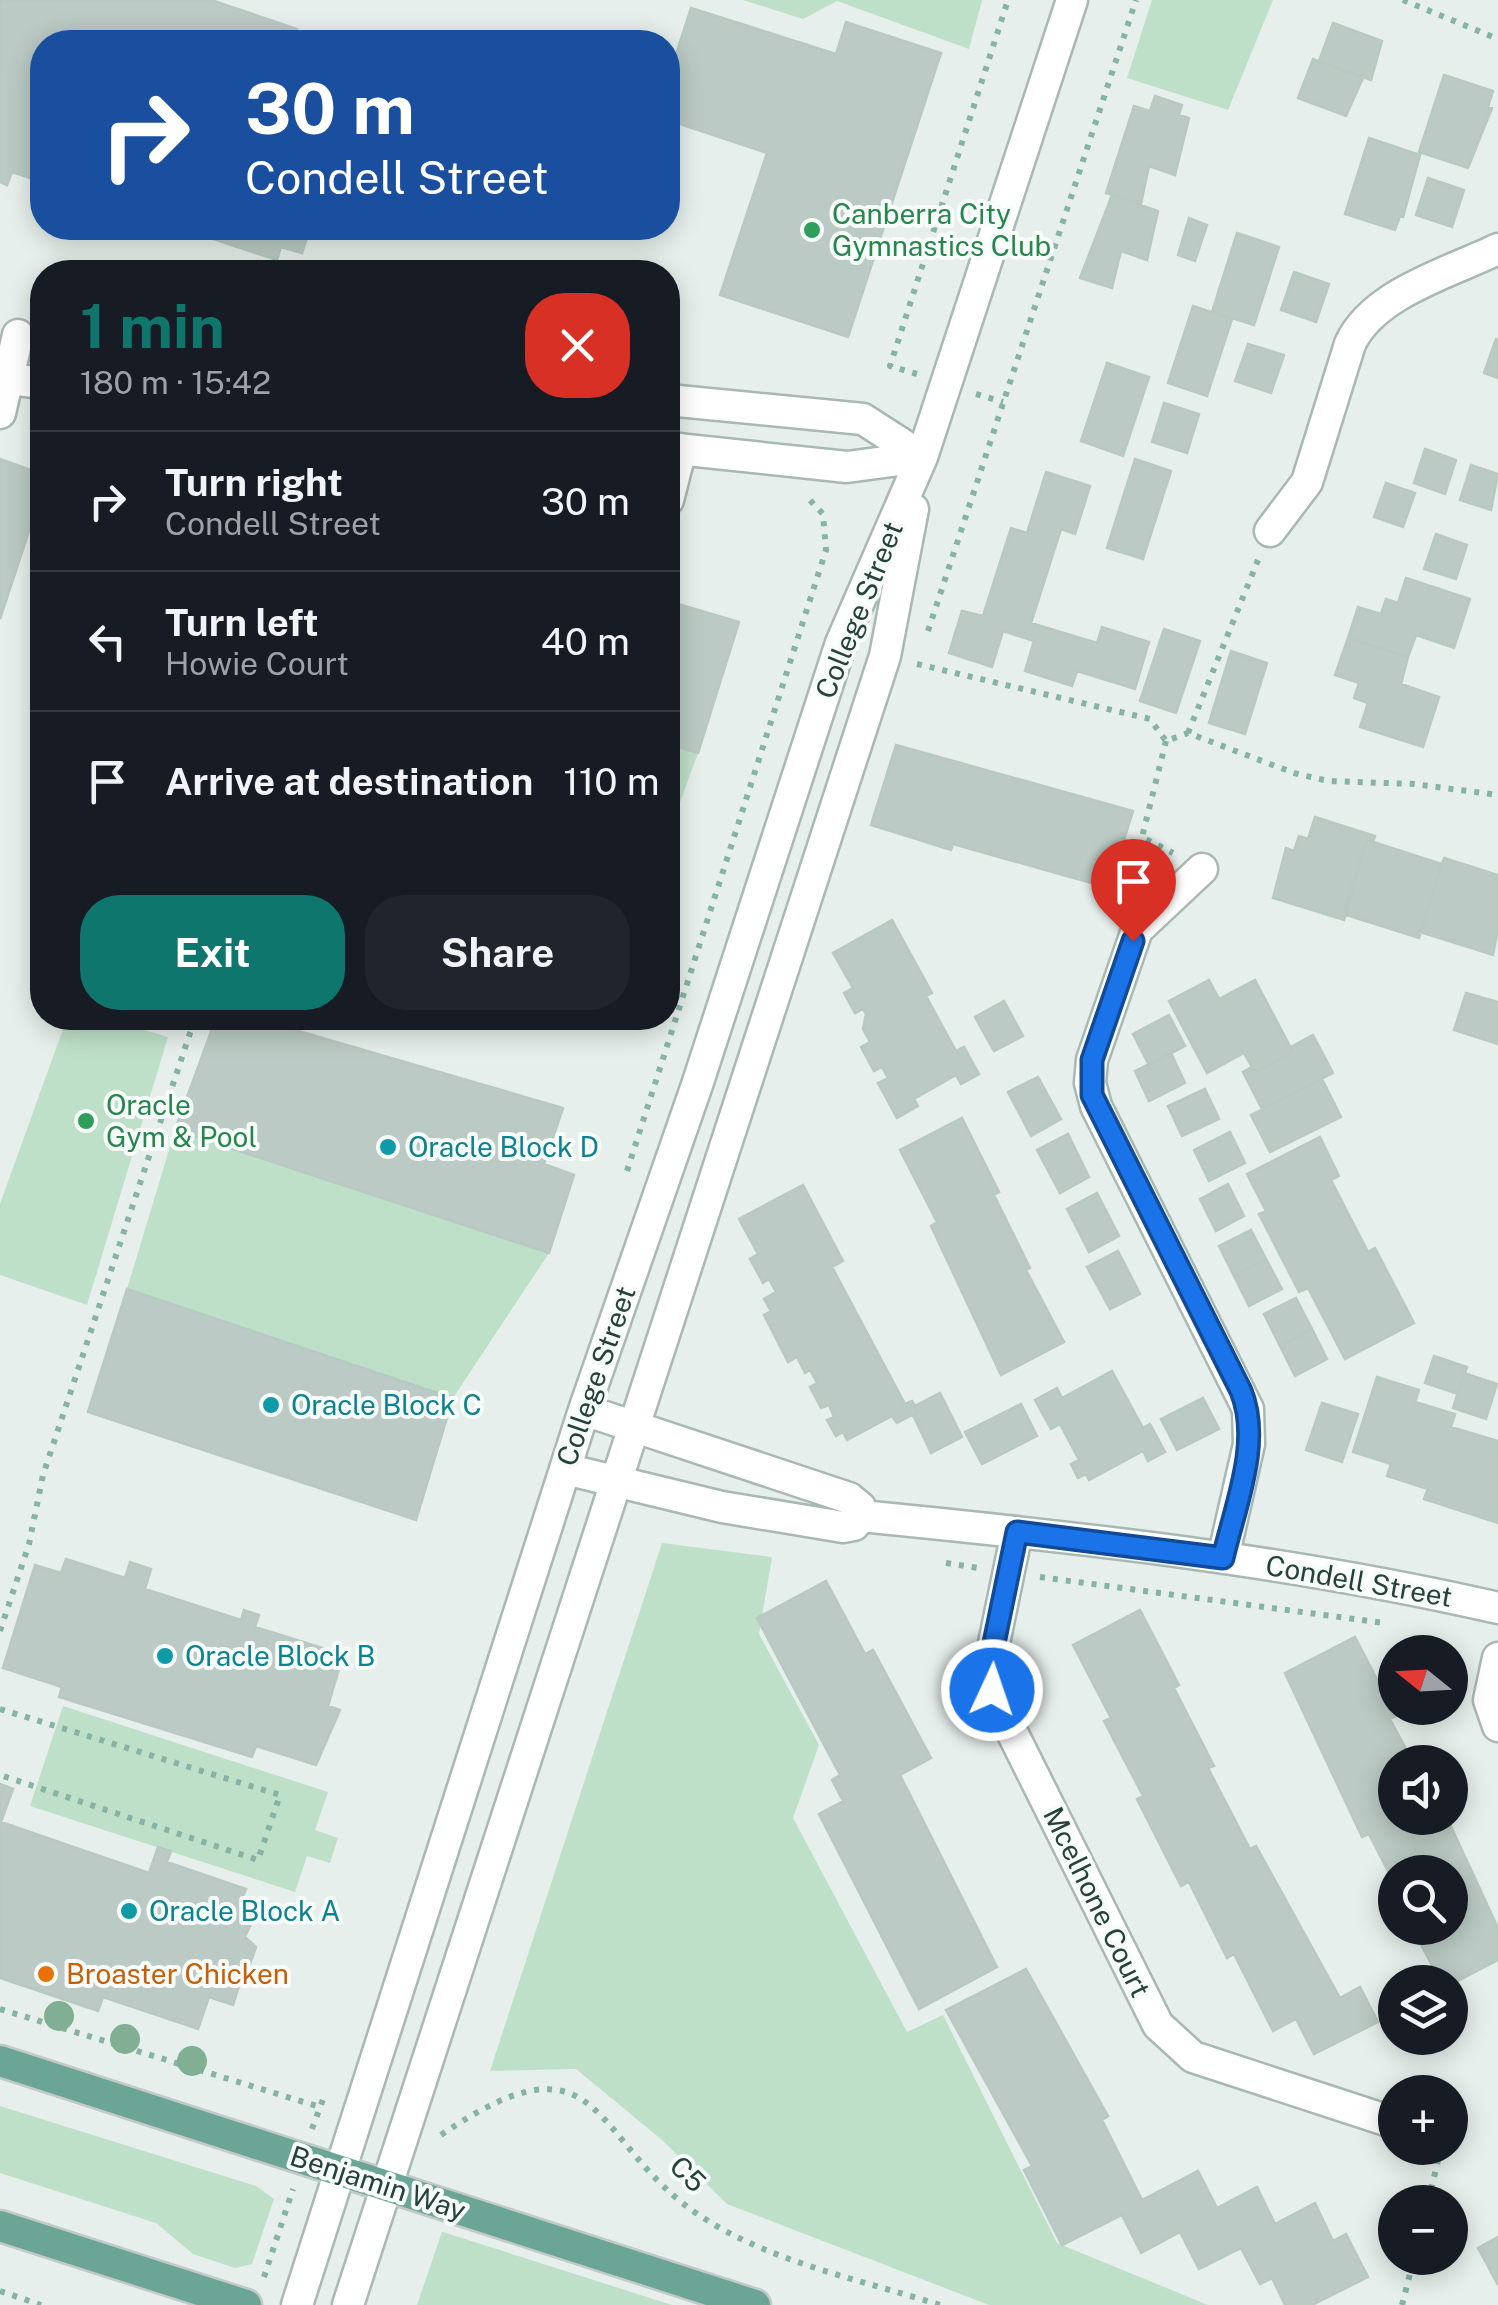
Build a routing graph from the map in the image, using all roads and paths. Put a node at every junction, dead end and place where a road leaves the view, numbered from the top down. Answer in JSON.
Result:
{"nodes":[{"id":1,"x":1008,"y":0,"type":"edge"},
{"id":2,"x":1072,"y":0,"type":"edge"},
{"id":3,"x":1403,"y":0,"type":"edge"},
{"id":4,"x":1498,"y":38,"type":"edge"},
{"id":5,"x":1498,"y":249,"type":"edge"},
{"id":6,"x":20,"y":335,"type":"edge"},
{"id":7,"x":890,"y":366,"type":"dead end"},
{"id":8,"x":4,"y":379,"type":"edge"},
{"id":9,"x":30,"y":382,"type":"edge"},
{"id":10,"x":680,"y":401,"type":"edge"},
{"id":11,"x":0,"y":413,"type":"edge"},
{"id":12,"x":680,"y":449,"type":"edge"},
{"id":13,"x":922,"y":457,"type":"junction"},
{"id":14,"x":791,"y":488,"type":"dead end"},
{"id":15,"x":1270,"y":531,"type":"joint"},
{"id":16,"x":800,"y":632,"type":"dead end"},
{"id":17,"x":885,"y":656,"type":"junction"},
{"id":18,"x":1188,"y":734,"type":"junction"},
{"id":19,"x":1166,"y":741,"type":"junction"},
{"id":20,"x":1498,"y":795,"type":"edge"},
{"id":21,"x":1142,"y":836,"type":"dead end"},
{"id":22,"x":1202,"y":869,"type":"dead end"},
{"id":23,"x":191,"y":1030,"type":"edge"},
{"id":24,"x":584,"y":1410,"type":"junction"},
{"id":25,"x":634,"y":1427,"type":"junction"},
{"id":26,"x":565,"y":1469,"type":"junction"},
{"id":27,"x":616,"y":1483,"type":"junction"},
{"id":28,"x":861,"y":1516,"type":"junction"},
{"id":29,"x":1017,"y":1532,"type":"junction"},
{"id":30,"x":1223,"y":1558,"type":"junction"},
{"id":31,"x":930,"y":1560,"type":"dead end"},
{"id":32,"x":1008,"y":1573,"type":"junction"},
{"id":33,"x":1498,"y":1608,"type":"edge"},
{"id":34,"x":1396,"y":1625,"type":"dead end"},
{"id":35,"x":0,"y":1631,"type":"edge"},
{"id":36,"x":1498,"y":1658,"type":"edge"},
{"id":37,"x":0,"y":1708,"type":"edge"},
{"id":38,"x":1498,"y":1726,"type":"edge"},
{"id":39,"x":0,"y":1775,"type":"edge"},
{"id":40,"x":0,"y":2009,"type":"edge"},
{"id":41,"x":0,"y":2060,"type":"edge"},
{"id":42,"x":1378,"y":2117,"type":"edge"},
{"id":43,"x":432,"y":2141,"type":"dead end"},
{"id":44,"x":302,"y":2158,"type":"junction"},
{"id":45,"x":341,"y":2171,"type":"junction"},
{"id":46,"x":388,"y":2186,"type":"junction"},
{"id":47,"x":0,"y":2226,"type":"edge"},
{"id":48,"x":1410,"y":2275,"type":"edge"},
{"id":49,"x":0,"y":2292,"type":"edge"},
{"id":50,"x":254,"y":2296,"type":"edge"},
{"id":51,"x":42,"y":2305,"type":"edge"},
{"id":52,"x":297,"y":2305,"type":"edge"},
{"id":53,"x":348,"y":2305,"type":"edge"},
{"id":54,"x":755,"y":2305,"type":"edge"},
{"id":55,"x":940,"y":2305,"type":"edge"},
{"id":56,"x":1402,"y":2305,"type":"edge"}],
"edges":[{"from":1,"to":7,"type":"path"},
{"from":2,"to":13,"type":"street","name":"College Street"},
{"from":3,"to":4,"type":"path"},
{"from":5,"to":15,"type":"street"},
{"from":6,"to":8,"type":"street"},
{"from":8,"to":9,"type":"street"},
{"from":8,"to":11,"type":"street"},
{"from":10,"to":13,"type":"street"},
{"from":12,"to":13,"type":"street"},
{"from":13,"to":17,"type":"street","name":"College Street"},
{"from":13,"to":24,"type":"street","name":"College Street"},
{"from":14,"to":16,"type":"path"},
{"from":15,"to":18,"type":"path"},
{"from":17,"to":19,"type":"path"},
{"from":17,"to":25,"type":"street","name":"College Street"},
{"from":18,"to":19,"type":"path"},
{"from":18,"to":20,"type":"path"},
{"from":19,"to":21,"type":"path"},
{"from":22,"to":30,"type":"street"},
{"from":23,"to":35,"type":"path"},
{"from":24,"to":25,"type":"street","name":"Condell Street"},
{"from":24,"to":26,"type":"street","name":"College Street"},
{"from":25,"to":27,"type":"street","name":"College Street"},
{"from":25,"to":28,"type":"street","name":"Condell Street"},
{"from":26,"to":27,"type":"street","name":"Condell Street"},
{"from":26,"to":45,"type":"street","name":"College Street"},
{"from":27,"to":28,"type":"street","name":"Condell Street"},
{"from":27,"to":46,"type":"street","name":"College Street"},
{"from":28,"to":29,"type":"street","name":"Condell Street"},
{"from":29,"to":30,"type":"street","name":"Condell Street"},
{"from":29,"to":32,"type":"street","name":"Mcelhone Court"},
{"from":30,"to":33,"type":"street","name":"Condell Street"},
{"from":31,"to":32,"type":"path"},
{"from":32,"to":34,"type":"path"},
{"from":32,"to":42,"type":"street","name":"Mcelhone Court"},
{"from":36,"to":38,"type":"street"},
{"from":37,"to":39,"type":"path"},
{"from":40,"to":44,"type":"path"},
{"from":41,"to":44,"type":"main road","name":"Benjamin Way"},
{"from":43,"to":55,"type":"path","name":"C5"},
{"from":44,"to":45,"type":"main road","name":"Benjamin Way"},
{"from":44,"to":50,"type":"path"},
{"from":45,"to":46,"type":"main road","name":"Benjamin Way"},
{"from":45,"to":52,"type":"street","name":"College Street"},
{"from":46,"to":53,"type":"street","name":"College Street"},
{"from":46,"to":54,"type":"main road","name":"Benjamin Way"},
{"from":47,"to":50,"type":"main road"},
{"from":48,"to":56,"type":"path"},
{"from":49,"to":51,"type":"path"}]}
